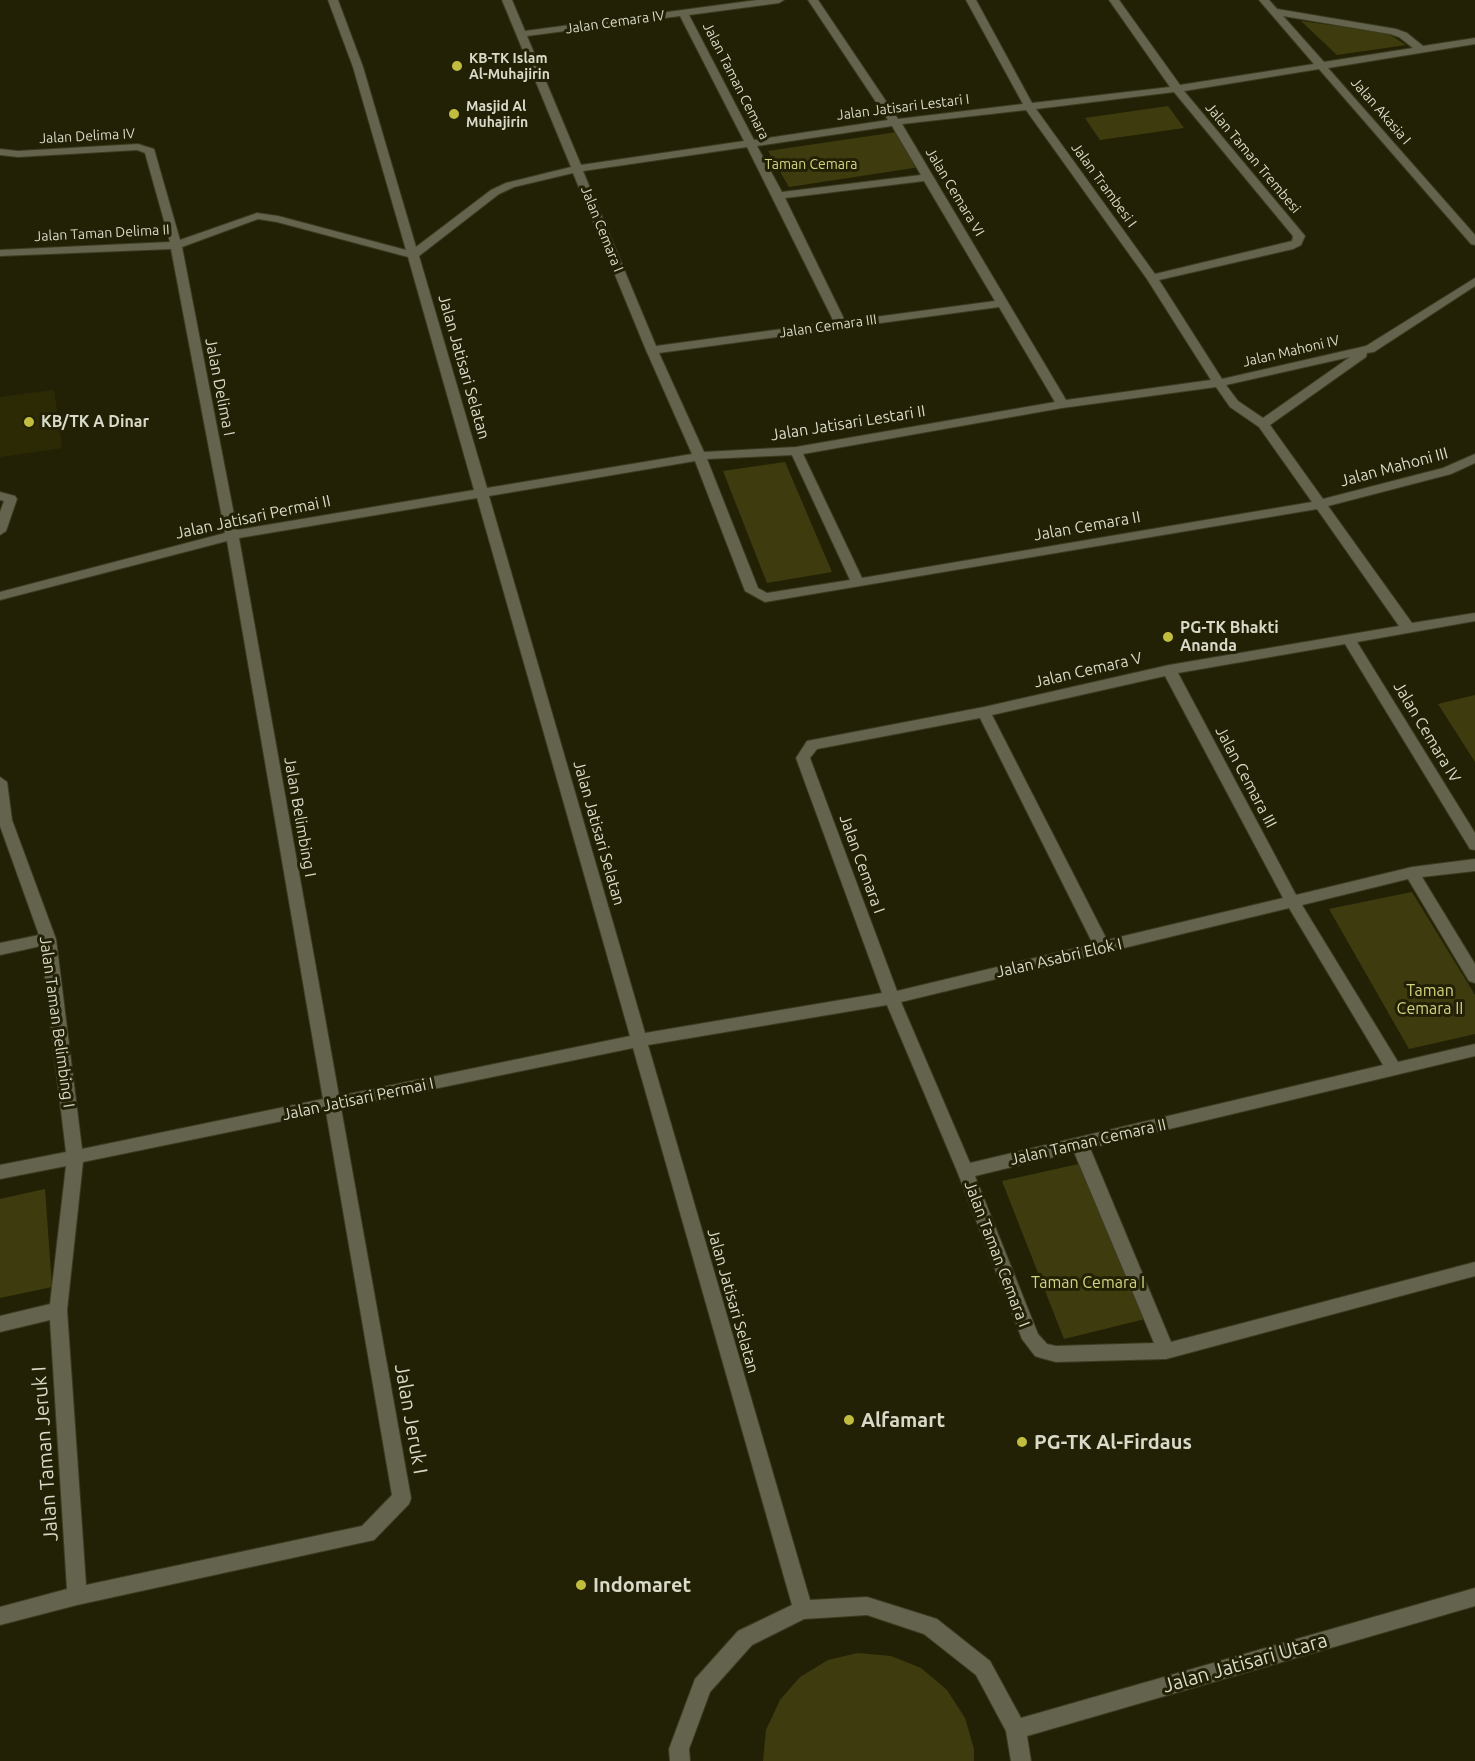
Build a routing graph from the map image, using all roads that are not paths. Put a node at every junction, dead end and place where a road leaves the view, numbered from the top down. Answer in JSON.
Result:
{"nodes":[{"id":1,"x":333,"y":0,"type":"edge"},
{"id":2,"x":507,"y":0,"type":"edge"},
{"id":3,"x":779,"y":0,"type":"edge"},
{"id":4,"x":813,"y":0,"type":"edge"},
{"id":5,"x":971,"y":0,"type":"edge"},
{"id":6,"x":1114,"y":0,"type":"edge"},
{"id":7,"x":1264,"y":0,"type":"edge"},
{"id":8,"x":1273,"y":11,"type":"junction"},
{"id":9,"x":683,"y":13,"type":"junction"},
{"id":10,"x":521,"y":34,"type":"junction"},
{"id":11,"x":1475,"y":41,"type":"edge"},
{"id":12,"x":1420,"y":49,"type":"junction"},
{"id":13,"x":1322,"y":65,"type":"junction"},
{"id":14,"x":1177,"y":89,"type":"junction"},
{"id":15,"x":1030,"y":108,"type":"junction"},
{"id":16,"x":895,"y":122,"type":"junction"},
{"id":17,"x":752,"y":144,"type":"junction"},
{"id":18,"x":0,"y":152,"type":"edge"},
{"id":19,"x":18,"y":154,"type":"junction"},
{"id":20,"x":0,"y":161,"type":"edge"},
{"id":21,"x":578,"y":169,"type":"junction"},
{"id":22,"x":929,"y":177,"type":"junction"},
{"id":23,"x":778,"y":196,"type":"junction"},
{"id":24,"x":1475,"y":242,"type":"edge"},
{"id":25,"x":176,"y":245,"type":"junction"},
{"id":26,"x":0,"y":253,"type":"edge"},
{"id":27,"x":413,"y":255,"type":"junction"},
{"id":28,"x":1152,"y":278,"type":"junction"},
{"id":29,"x":1475,"y":281,"type":"edge"},
{"id":30,"x":1003,"y":303,"type":"junction"},
{"id":31,"x":841,"y":325,"type":"junction"},
{"id":32,"x":1370,"y":349,"type":"junction"},
{"id":33,"x":652,"y":350,"type":"junction"},
{"id":34,"x":1219,"y":383,"type":"junction"},
{"id":35,"x":1062,"y":404,"type":"junction"},
{"id":36,"x":1263,"y":424,"type":"junction"},
{"id":37,"x":796,"y":451,"type":"junction"},
{"id":38,"x":700,"y":457,"type":"junction"},
{"id":39,"x":1475,"y":458,"type":"edge"},
{"id":40,"x":481,"y":492,"type":"junction"},
{"id":41,"x":0,"y":496,"type":"edge"},
{"id":42,"x":1321,"y":504,"type":"junction"},
{"id":43,"x":0,"y":531,"type":"edge"},
{"id":44,"x":232,"y":535,"type":"junction"},
{"id":45,"x":858,"y":583,"type":"junction"},
{"id":46,"x":0,"y":596,"type":"edge"},
{"id":47,"x":1475,"y":617,"type":"edge"},
{"id":48,"x":1408,"y":628,"type":"junction"},
{"id":49,"x":1348,"y":638,"type":"junction"},
{"id":50,"x":1169,"y":670,"type":"junction"},
{"id":51,"x":984,"y":712,"type":"junction"},
{"id":52,"x":812,"y":745,"type":"joint"},
{"id":53,"x":0,"y":782,"type":"edge"},
{"id":54,"x":3,"y":821,"type":"edge"},
{"id":55,"x":1475,"y":845,"type":"edge"},
{"id":56,"x":1475,"y":865,"type":"edge"},
{"id":57,"x":1412,"y":873,"type":"junction"},
{"id":58,"x":1292,"y":901,"type":"junction"},
{"id":59,"x":48,"y":939,"type":"junction"},
{"id":60,"x":1103,"y":948,"type":"junction"},
{"id":61,"x":0,"y":949,"type":"edge"},
{"id":62,"x":1475,"y":977,"type":"edge"},
{"id":63,"x":892,"y":998,"type":"junction"},
{"id":64,"x":640,"y":1040,"type":"junction"},
{"id":65,"x":1475,"y":1050,"type":"edge"},
{"id":66,"x":1394,"y":1070,"type":"junction"},
{"id":67,"x":333,"y":1105,"type":"junction"},
{"id":68,"x":1079,"y":1143,"type":"junction"},
{"id":69,"x":75,"y":1157,"type":"junction"},
{"id":70,"x":965,"y":1171,"type":"junction"},
{"id":71,"x":0,"y":1172,"type":"edge"},
{"id":72,"x":1475,"y":1269,"type":"edge"},
{"id":73,"x":58,"y":1310,"type":"junction"},
{"id":74,"x":0,"y":1324,"type":"edge"},
{"id":75,"x":1166,"y":1351,"type":"junction"},
{"id":76,"x":77,"y":1596,"type":"junction"},
{"id":77,"x":1475,"y":1597,"type":"edge"},
{"id":78,"x":803,"y":1610,"type":"junction"},
{"id":79,"x":0,"y":1616,"type":"edge"},
{"id":80,"x":1016,"y":1729,"type":"junction"},
{"id":81,"x":680,"y":1761,"type":"edge"},
{"id":82,"x":1021,"y":1761,"type":"edge"}],
"edges":[{"from":1,"to":27,"type":"street","name":"Jalan Jatisari Selatan"},
{"from":2,"to":10,"type":"street","name":"Jalan Cemara I"},
{"from":3,"to":9,"type":"street","name":"Jalan Cemara IV"},
{"from":4,"to":16,"type":"street","name":"Jalan Cemara VI"},
{"from":5,"to":15,"type":"street","name":"Jalan Trambesi I"},
{"from":6,"to":14,"type":"street"},
{"from":7,"to":8,"type":"street","name":"Jalan Akasia I"},
{"from":8,"to":12,"type":"street"},
{"from":8,"to":13,"type":"street","name":"Jalan Akasia I"},
{"from":9,"to":10,"type":"street","name":"Jalan Cemara IV"},
{"from":9,"to":17,"type":"street","name":"Jalan Taman Cemara"},
{"from":10,"to":21,"type":"street","name":"Jalan Cemara I"},
{"from":11,"to":12,"type":"street","name":"Jalan Jatisari Lestari I"},
{"from":12,"to":13,"type":"street","name":"Jalan Jatisari Lestari I"},
{"from":13,"to":14,"type":"street","name":"Jalan Jatisari Lestari I"},
{"from":13,"to":24,"type":"street","name":"Jalan Akasia I"},
{"from":14,"to":15,"type":"street","name":"Jalan Jatisari Lestari I"},
{"from":14,"to":28,"type":"street","name":"Jalan Taman Trembesi"},
{"from":15,"to":16,"type":"street","name":"Jalan Jatisari Lestari I"},
{"from":15,"to":28,"type":"street","name":"Jalan Trambesi I"},
{"from":16,"to":17,"type":"street","name":"Jalan Jatisari Lestari I"},
{"from":16,"to":22,"type":"street","name":"Jalan Cemara VI"},
{"from":17,"to":21,"type":"street","name":"Jalan Jatisari Lestari I"},
{"from":17,"to":23,"type":"street","name":"Jalan Taman Cemara"},
{"from":18,"to":19,"type":"street","name":"Jalan Delima IV"},
{"from":19,"to":20,"type":"street"},
{"from":19,"to":25,"type":"street","name":"Jalan Delima IV"},
{"from":21,"to":27,"type":"street","name":"Jalan Jatisari Lestari I"},
{"from":21,"to":33,"type":"street","name":"Jalan Cemara I"},
{"from":22,"to":23,"type":"street"},
{"from":22,"to":30,"type":"street","name":"Jalan Cemara VI"},
{"from":23,"to":31,"type":"street","name":"Jalan Taman Cemara"},
{"from":25,"to":26,"type":"street","name":"Jalan Taman Delima II"},
{"from":25,"to":27,"type":"street","name":"Jalan Taman Delima II"},
{"from":25,"to":44,"type":"street","name":"Jalan Delima I"},
{"from":27,"to":40,"type":"street","name":"Jalan Jatisari Selatan"},
{"from":28,"to":34,"type":"street","name":"Jalan Trambesi I"},
{"from":29,"to":32,"type":"street","name":"Jalan Mahoni IV"},
{"from":30,"to":31,"type":"street","name":"Jalan Cemara III"},
{"from":30,"to":35,"type":"street","name":"Jalan Cemara VI"},
{"from":31,"to":33,"type":"street","name":"Jalan Cemara III"},
{"from":32,"to":34,"type":"street","name":"Jalan Mahoni IV"},
{"from":32,"to":36,"type":"street","name":"Jalan Mahoni IV"},
{"from":33,"to":38,"type":"street","name":"Jalan Cemara I"},
{"from":34,"to":35,"type":"street","name":"Jalan Jatisari Lestari II"},
{"from":34,"to":36,"type":"street"},
{"from":35,"to":37,"type":"street","name":"Jalan Jatisari Lestari II"},
{"from":36,"to":42,"type":"street"},
{"from":37,"to":38,"type":"street","name":"Jalan Jatisari Lestari II"},
{"from":37,"to":45,"type":"street"},
{"from":38,"to":40,"type":"street","name":"Jalan Jatisari Lestari II"},
{"from":38,"to":45,"type":"street","name":"Jalan Cemara II"},
{"from":39,"to":42,"type":"street","name":"Jalan Mahoni III"},
{"from":40,"to":44,"type":"street","name":"Jalan Jatisari Permai II"},
{"from":40,"to":64,"type":"street","name":"Jalan Jatisari Selatan"},
{"from":41,"to":43,"type":"street"},
{"from":42,"to":45,"type":"street","name":"Jalan Cemara II"},
{"from":42,"to":48,"type":"street"},
{"from":44,"to":46,"type":"street","name":"Jalan Jatisari Permai II"},
{"from":44,"to":67,"type":"street","name":"Jalan Belimbing I"},
{"from":47,"to":48,"type":"street","name":"Jalan Cemara V"},
{"from":48,"to":49,"type":"street","name":"Jalan Cemara V"},
{"from":49,"to":50,"type":"street","name":"Jalan Cemara V"},
{"from":49,"to":55,"type":"street","name":"Jalan Cemara IV"},
{"from":50,"to":51,"type":"street","name":"Jalan Cemara V"},
{"from":50,"to":58,"type":"street","name":"Jalan Cemara III"},
{"from":51,"to":52,"type":"street","name":"Jalan Cemara V"},
{"from":51,"to":60,"type":"street"},
{"from":52,"to":63,"type":"street","name":"Jalan Cemara I"},
{"from":53,"to":54,"type":"street","name":"Jalan Taman Belimbing I"},
{"from":54,"to":59,"type":"street","name":"Jalan Taman Belimbing I"},
{"from":56,"to":57,"type":"street","name":"Jalan Asabri Elok I"},
{"from":57,"to":58,"type":"street","name":"Jalan Asabri Elok I"},
{"from":57,"to":62,"type":"street"},
{"from":58,"to":60,"type":"street","name":"Jalan Asabri Elok I"},
{"from":58,"to":66,"type":"street"},
{"from":59,"to":61,"type":"street"},
{"from":59,"to":69,"type":"street","name":"Jalan Taman Belimbing I"},
{"from":60,"to":63,"type":"street","name":"Jalan Asabri Elok I"},
{"from":63,"to":64,"type":"street","name":"Jalan Asabri Elok I"},
{"from":63,"to":70,"type":"street"},
{"from":64,"to":67,"type":"street","name":"Jalan Jatisari Permai I"},
{"from":64,"to":78,"type":"street","name":"Jalan Jatisari Selatan"},
{"from":65,"to":66,"type":"street","name":"Jalan Taman Cemara II"},
{"from":66,"to":68,"type":"street","name":"Jalan Taman Cemara II"},
{"from":67,"to":69,"type":"street","name":"Jalan Jatisari Permai I"},
{"from":67,"to":76,"type":"street","name":"Jalan Jeruk I"},
{"from":68,"to":70,"type":"street","name":"Jalan Taman Cemara II"},
{"from":68,"to":75,"type":"street"},
{"from":69,"to":71,"type":"street"},
{"from":69,"to":73,"type":"street","name":"Jalan Taman Jeruk I"},
{"from":70,"to":75,"type":"street","name":"Jalan Taman Cemara I"},
{"from":72,"to":75,"type":"street","name":"Jalan Taman Cemara I"},
{"from":73,"to":74,"type":"street"},
{"from":73,"to":76,"type":"street","name":"Jalan Taman Jeruk I"},
{"from":76,"to":79,"type":"street","name":"Jalan Jeruk I"},
{"from":77,"to":80,"type":"street","name":"Jalan Jatisari Utara"},
{"from":78,"to":80,"type":"street"},
{"from":78,"to":81,"type":"street"},
{"from":80,"to":82,"type":"street"}]}
